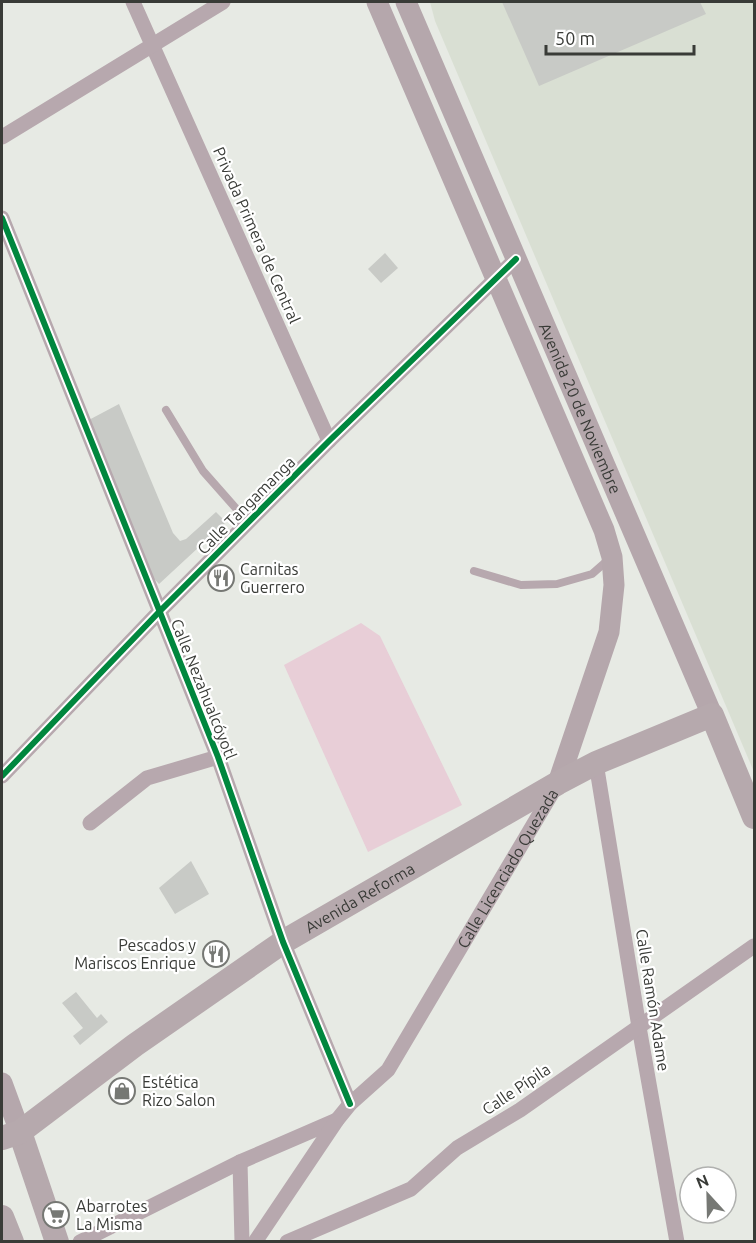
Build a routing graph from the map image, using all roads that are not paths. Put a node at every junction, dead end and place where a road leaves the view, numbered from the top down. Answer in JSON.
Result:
{"nodes":[{"id":1,"x":133,"y":2,"type":"edge"},
{"id":2,"x":223,"y":2,"type":"edge"},
{"id":3,"x":377,"y":2,"type":"edge"},
{"id":4,"x":406,"y":2,"type":"edge"},
{"id":5,"x":152,"y":44,"type":"junction"},
{"id":6,"x":2,"y":137,"type":"edge"},
{"id":7,"x":2,"y":218,"type":"edge"},
{"id":8,"x":516,"y":259,"type":"junction"},
{"id":9,"x":496,"y":278,"type":"junction"},
{"id":10,"x":166,"y":410,"type":"dead end"},
{"id":11,"x":329,"y":441,"type":"junction"},
{"id":12,"x":248,"y":522,"type":"junction"},
{"id":13,"x":612,"y":556,"type":"junction"},
{"id":14,"x":474,"y":571,"type":"dead end"},
{"id":15,"x":614,"y":585,"type":"joint"},
{"id":16,"x":159,"y":612,"type":"junction"},
{"id":17,"x":712,"y":715,"type":"junction"},
{"id":18,"x":218,"y":757,"type":"junction"},
{"id":19,"x":596,"y":763,"type":"junction"},
{"id":20,"x":2,"y":776,"type":"edge"},
{"id":21,"x":558,"y":783,"type":"junction"},
{"id":22,"x":754,"y":817,"type":"edge"},
{"id":23,"x":90,"y":823,"type":"dead end"},
{"id":24,"x":283,"y":942,"type":"junction"},
{"id":25,"x":754,"y":946,"type":"edge"},
{"id":26,"x":639,"y":1027,"type":"junction"},
{"id":27,"x":2,"y":1083,"type":"edge"},
{"id":28,"x":350,"y":1104,"type":"junction"},
{"id":29,"x":337,"y":1120,"type":"junction"},
{"id":30,"x":11,"y":1135,"type":"edge"},
{"id":31,"x":240,"y":1162,"type":"junction"},
{"id":32,"x":2,"y":1217,"type":"edge"},
{"id":33,"x":12,"y":1242,"type":"edge"},
{"id":34,"x":57,"y":1242,"type":"edge"},
{"id":35,"x":80,"y":1242,"type":"edge"},
{"id":36,"x":242,"y":1242,"type":"edge"},
{"id":37,"x":255,"y":1242,"type":"edge"},
{"id":38,"x":287,"y":1242,"type":"edge"},
{"id":39,"x":677,"y":1242,"type":"edge"}],
"edges":[{"from":1,"to":5,"type":"street","name":"Privada Primera de Central"},
{"from":2,"to":5,"type":"street"},
{"from":3,"to":9,"type":"main road","name":"Avenida 20 de Noviembre"},
{"from":4,"to":8,"type":"main road","name":"Avenida 20 de Noviembre"},
{"from":5,"to":6,"type":"street"},
{"from":5,"to":11,"type":"street","name":"Privada Primera de Central"},
{"from":7,"to":16,"type":"street","name":"Calle Nezahualcóyotl"},
{"from":8,"to":9,"type":"street","name":"Calle Tangamanga"},
{"from":8,"to":17,"type":"main road","name":"Avenida 20 de Noviembre"},
{"from":9,"to":11,"type":"street","name":"Calle Tangamanga"},
{"from":9,"to":13,"type":"main road","name":"Avenida 20 de Noviembre"},
{"from":10,"to":12,"type":"lane"},
{"from":11,"to":12,"type":"street","name":"Calle Tangamanga"},
{"from":12,"to":16,"type":"street","name":"Calle Tangamanga"},
{"from":13,"to":14,"type":"lane"},
{"from":13,"to":15,"type":"main road","name":"Avenida 20 de Noviembre"},
{"from":15,"to":21,"type":"main road","name":"Calle Licenciado Quezada"},
{"from":16,"to":18,"type":"street","name":"Calle Nezahualcóyotl"},
{"from":16,"to":20,"type":"street","name":"Calle Tangamanga"},
{"from":17,"to":19,"type":"main road","name":"Avenida Reforma"},
{"from":17,"to":22,"type":"main road","name":"Avenida 20 de Noviembre"},
{"from":18,"to":23,"type":"street"},
{"from":18,"to":24,"type":"street","name":"Calle Nezahualcóyotl"},
{"from":19,"to":21,"type":"main road","name":"Avenida Reforma"},
{"from":19,"to":26,"type":"street","name":"Calle Ramón Adame"},
{"from":21,"to":24,"type":"main road","name":"Avenida Reforma"},
{"from":21,"to":28,"type":"street","name":"Calle Licenciado Quezada"},
{"from":24,"to":28,"type":"street","name":"Calle Nezahualcóyotl"},
{"from":24,"to":30,"type":"main road","name":"Avenida Reforma"},
{"from":25,"to":26,"type":"street","name":"Calle Pípila"},
{"from":26,"to":38,"type":"street","name":"Calle Pípila"},
{"from":26,"to":39,"type":"street","name":"Calle Ramón Adame"},
{"from":27,"to":30,"type":"main road"},
{"from":28,"to":29,"type":"street","name":"Calle Licenciado Quezada"},
{"from":29,"to":31,"type":"street","name":"Calle Licenciado Quezada"},
{"from":29,"to":37,"type":"street","name":"Calle Licenciado Quezada"},
{"from":30,"to":34,"type":"main road"},
{"from":31,"to":35,"type":"street","name":"Calle Licenciado Quezada"},
{"from":31,"to":36,"type":"street"},
{"from":32,"to":33,"type":"main road"}]}
